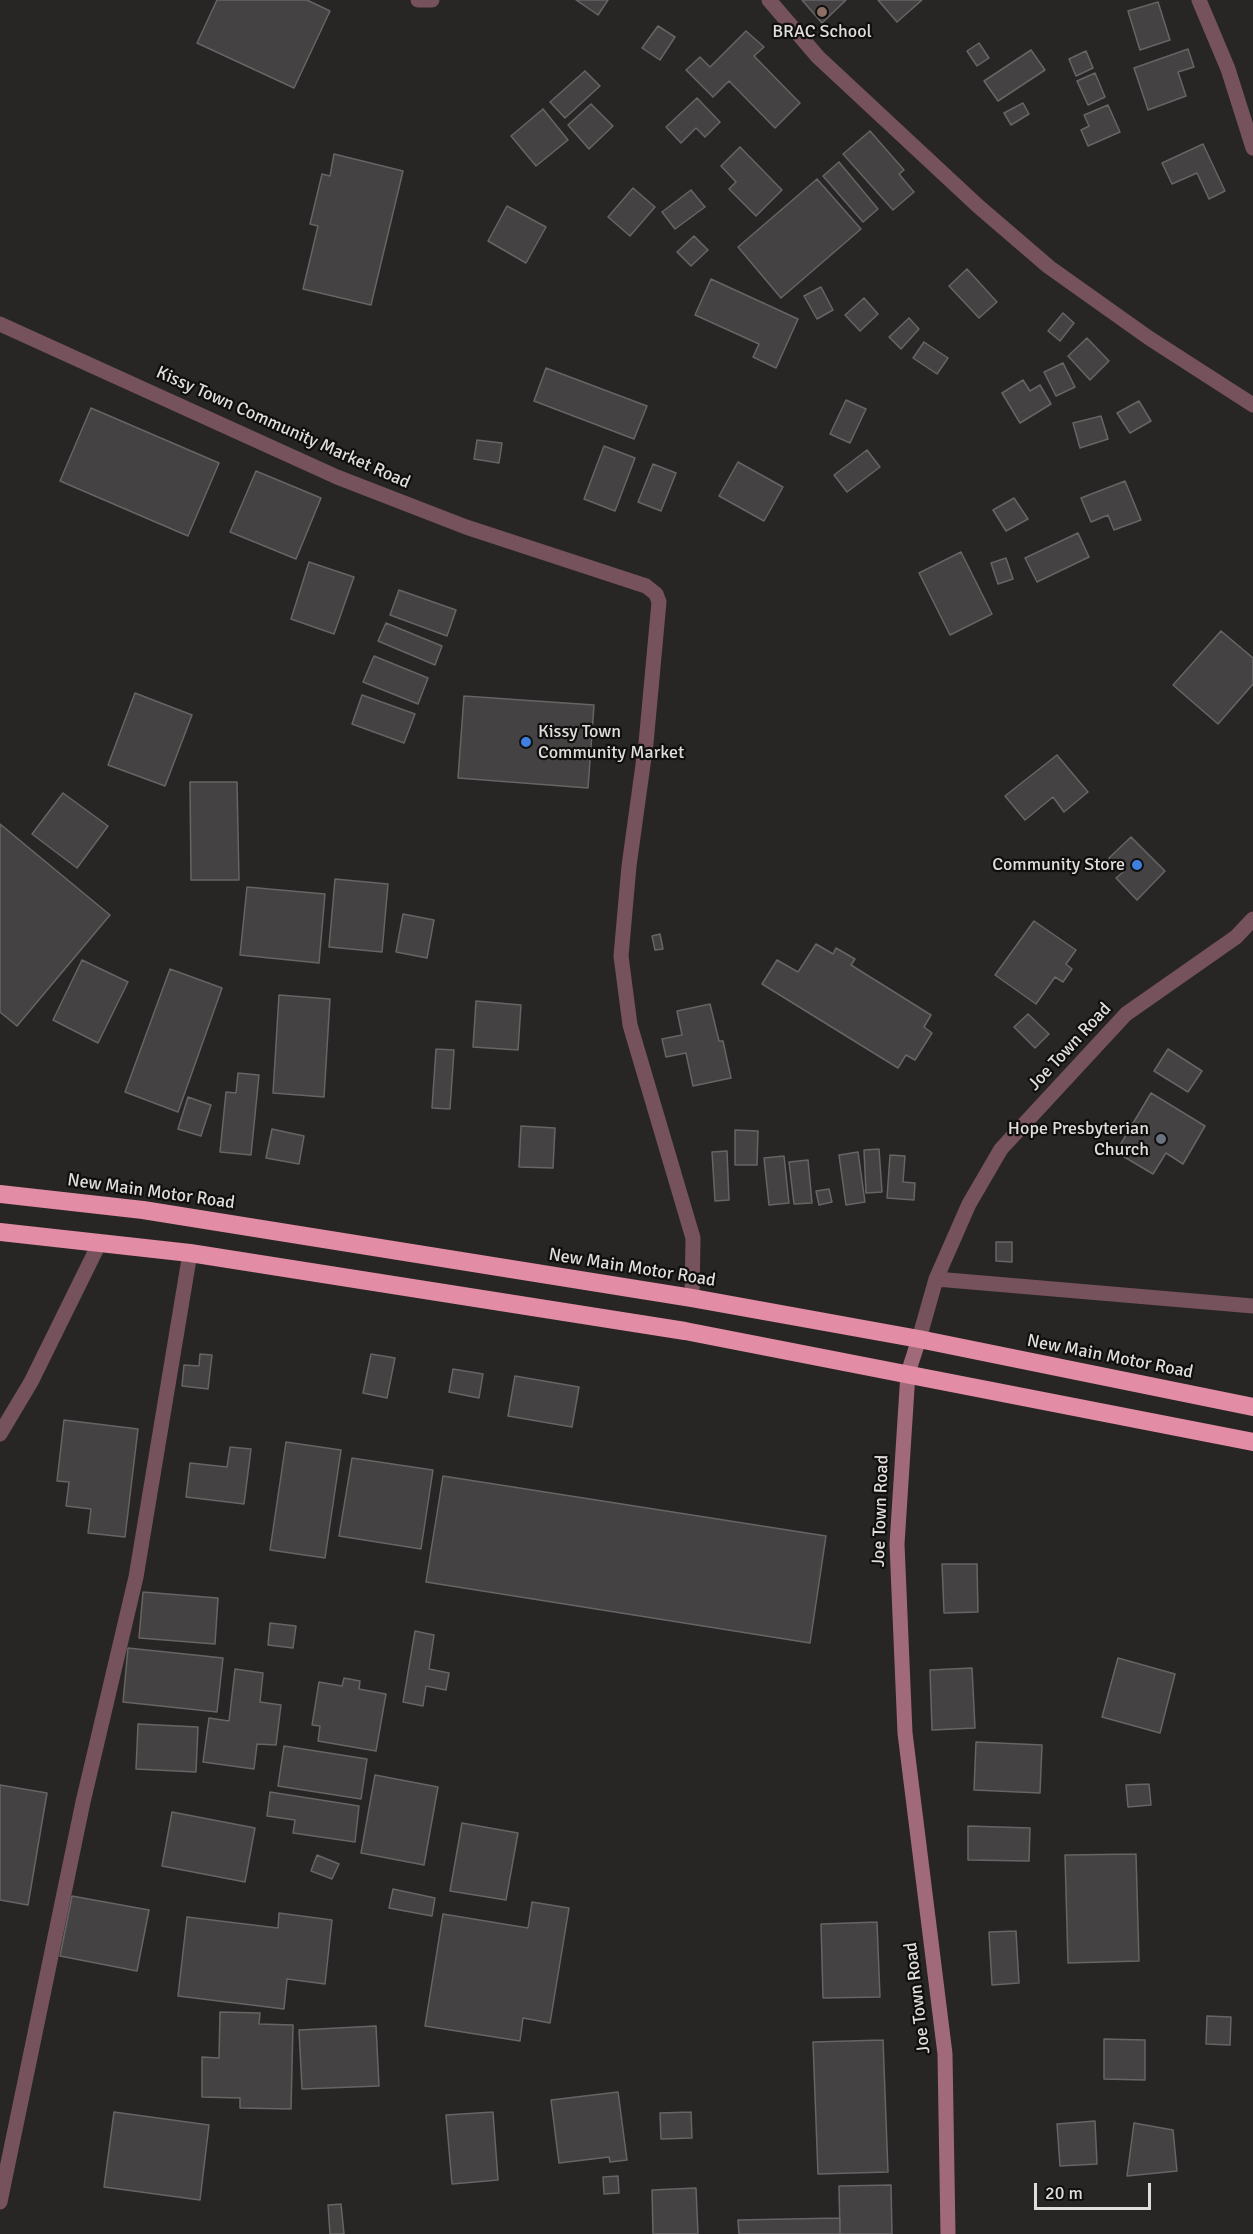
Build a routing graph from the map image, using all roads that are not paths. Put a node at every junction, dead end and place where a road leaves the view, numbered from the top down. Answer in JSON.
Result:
{"nodes":[{"id":1,"x":418,"y":0,"type":"edge"},
{"id":2,"x":432,"y":0,"type":"edge"},
{"id":3,"x":769,"y":0,"type":"edge"},
{"id":4,"x":1199,"y":0,"type":"edge"},
{"id":5,"x":1253,"y":148,"type":"edge"},
{"id":6,"x":0,"y":324,"type":"edge"},
{"id":7,"x":1253,"y":405,"type":"edge"},
{"id":8,"x":1253,"y":919,"type":"edge"},
{"id":9,"x":0,"y":1194,"type":"edge"},
{"id":10,"x":0,"y":1232,"type":"edge"},
{"id":11,"x":100,"y":1242,"type":"junction"},
{"id":12,"x":190,"y":1253,"type":"junction"},
{"id":13,"x":936,"y":1279,"type":"junction"},
{"id":14,"x":692,"y":1298,"type":"junction"},
{"id":15,"x":1253,"y":1306,"type":"edge"},
{"id":16,"x":919,"y":1340,"type":"junction"},
{"id":17,"x":908,"y":1374,"type":"junction"},
{"id":18,"x":1253,"y":1407,"type":"edge"},
{"id":19,"x":0,"y":1434,"type":"edge"},
{"id":20,"x":1253,"y":1442,"type":"edge"},
{"id":21,"x":0,"y":2202,"type":"edge"},
{"id":22,"x":948,"y":2234,"type":"edge"}],
"edges":[{"from":1,"to":2,"type":"street"},
{"from":3,"to":7,"type":"street"},
{"from":4,"to":5,"type":"street"},
{"from":6,"to":14,"type":"street","name":"Kissy Town Community Market Road"},
{"from":8,"to":13,"type":"street","name":"Joe Town Road"},
{"from":9,"to":14,"type":"highway","name":"New Main Motor Road"},
{"from":10,"to":11,"type":"highway"},
{"from":11,"to":12,"type":"highway"},
{"from":11,"to":19,"type":"street"},
{"from":12,"to":17,"type":"highway"},
{"from":12,"to":21,"type":"street"},
{"from":13,"to":15,"type":"street"},
{"from":13,"to":16,"type":"street","name":"Joe Town Road"},
{"from":14,"to":16,"type":"highway","name":"New Main Motor Road"},
{"from":16,"to":17,"type":"street","name":"Joe Town Road"},
{"from":16,"to":18,"type":"highway","name":"New Main Motor Road"},
{"from":17,"to":20,"type":"highway"},
{"from":17,"to":22,"type":"street","name":"Joe Town Road"}]}
